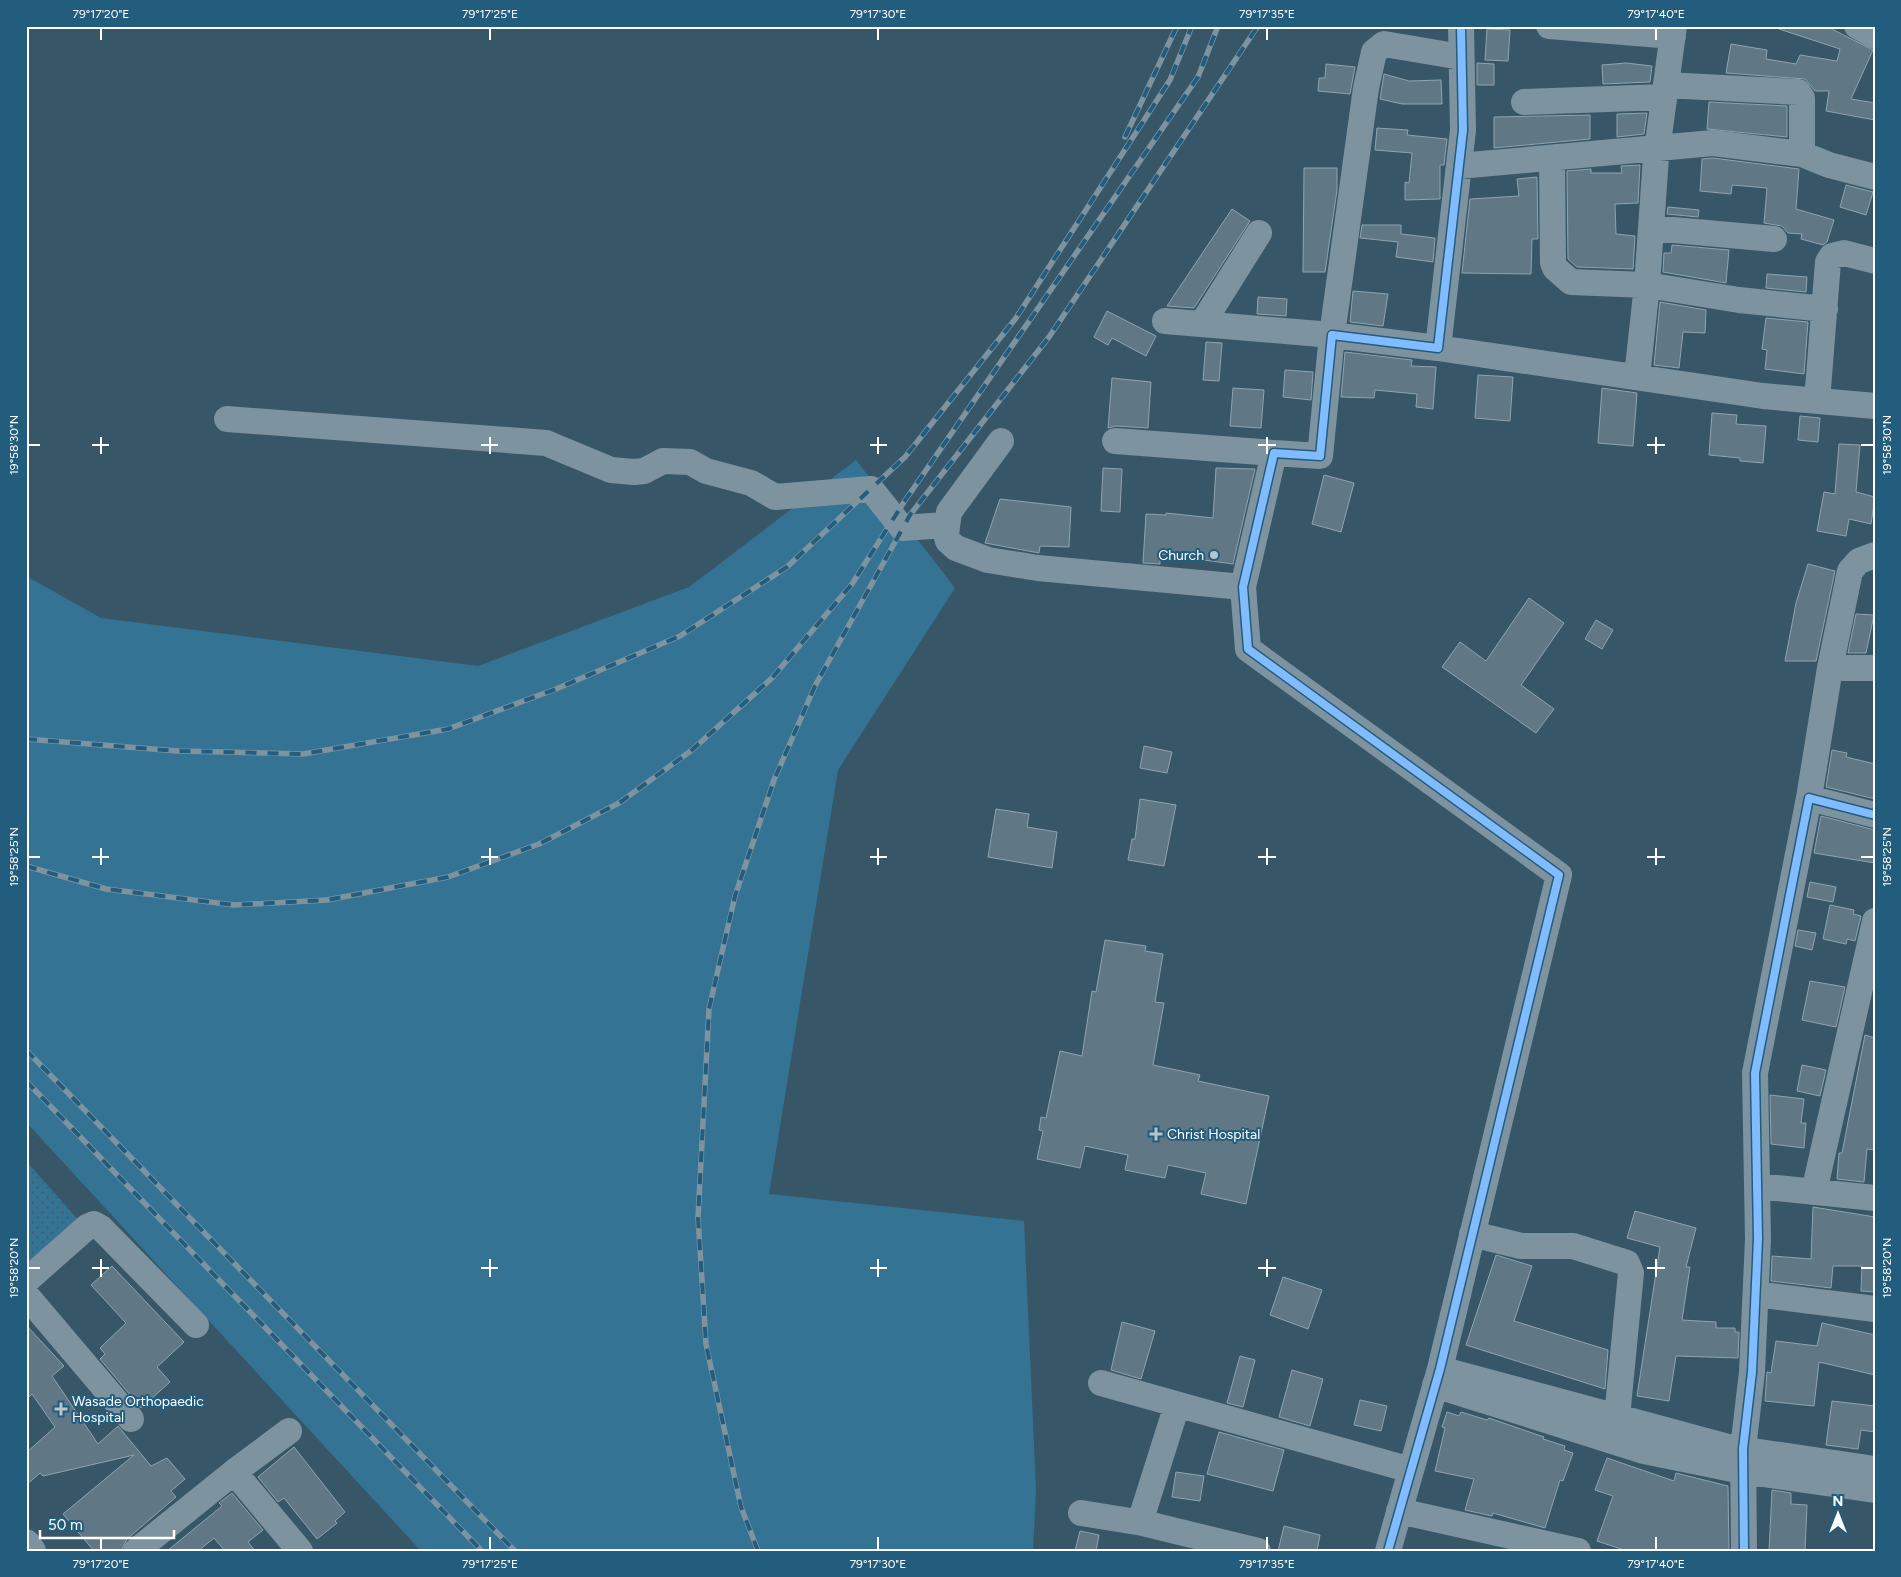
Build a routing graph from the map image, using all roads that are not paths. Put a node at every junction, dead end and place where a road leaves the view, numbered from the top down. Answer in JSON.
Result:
{"nodes":[{"id":1,"x":1461,"y":26,"type":"edge"},
{"id":2,"x":1549,"y":26,"type":"edge"},
{"id":3,"x":1857,"y":26,"type":"edge"},
{"id":4,"x":1674,"y":31,"type":"edge"},
{"id":5,"x":1875,"y":36,"type":"edge"},
{"id":6,"x":1461,"y":57,"type":"junction"},
{"id":7,"x":1665,"y":91,"type":"junction"},
{"id":8,"x":1524,"y":102,"type":"dead end"},
{"id":9,"x":1657,"y":149,"type":"junction"},
{"id":10,"x":1802,"y":154,"type":"junction"},
{"id":11,"x":1552,"y":158,"type":"junction"},
{"id":12,"x":1459,"y":166,"type":"junction"},
{"id":13,"x":1875,"y":177,"type":"edge"},
{"id":14,"x":1651,"y":228,"type":"junction"},
{"id":15,"x":1259,"y":233,"type":"dead end"},
{"id":16,"x":1774,"y":238,"type":"dead end"},
{"id":17,"x":1875,"y":261,"type":"edge"},
{"id":18,"x":1647,"y":285,"type":"junction"},
{"id":19,"x":1824,"y":309,"type":"junction"},
{"id":20,"x":1165,"y":322,"type":"dead end"},
{"id":21,"x":1202,"y":324,"type":"junction"},
{"id":22,"x":1332,"y":335,"type":"junction"},
{"id":23,"x":1438,"y":348,"type":"junction"},
{"id":24,"x":1638,"y":377,"type":"junction"},
{"id":25,"x":1817,"y":400,"type":"junction"},
{"id":26,"x":1875,"y":406,"type":"edge"},
{"id":27,"x":227,"y":419,"type":"dead end"},
{"id":28,"x":1000,"y":441,"type":"dead end"},
{"id":29,"x":1115,"y":441,"type":"dead end"},
{"id":30,"x":1274,"y":453,"type":"junction"},
{"id":31,"x":946,"y":525,"type":"junction"},
{"id":32,"x":1875,"y":555,"type":"edge"},
{"id":33,"x":1243,"y":587,"type":"junction"},
{"id":34,"x":1830,"y":668,"type":"junction"},
{"id":35,"x":1875,"y":668,"type":"edge"},
{"id":36,"x":1809,"y":798,"type":"junction"},
{"id":37,"x":1875,"y":815,"type":"edge"},
{"id":38,"x":1875,"y":921,"type":"edge"},
{"id":39,"x":1757,"y":1186,"type":"junction"},
{"id":40,"x":1814,"y":1192,"type":"junction"},
{"id":41,"x":1875,"y":1198,"type":"edge"},
{"id":42,"x":1472,"y":1234,"type":"junction"},
{"id":43,"x":26,"y":1281,"type":"edge"},
{"id":44,"x":1756,"y":1294,"type":"junction"},
{"id":45,"x":26,"y":1295,"type":"edge"},
{"id":46,"x":1875,"y":1309,"type":"edge"},
{"id":47,"x":196,"y":1325,"type":"dead end"},
{"id":48,"x":1438,"y":1377,"type":"junction"},
{"id":49,"x":1101,"y":1383,"type":"dead end"},
{"id":50,"x":1177,"y":1405,"type":"junction"},
{"id":51,"x":1617,"y":1416,"type":"junction"},
{"id":52,"x":131,"y":1419,"type":"dead end"},
{"id":53,"x":289,"y":1431,"type":"dead end"},
{"id":54,"x":1743,"y":1460,"type":"junction"},
{"id":55,"x":1875,"y":1469,"type":"edge"},
{"id":56,"x":1411,"y":1470,"type":"junction"},
{"id":57,"x":234,"y":1472,"type":"junction"},
{"id":58,"x":1875,"y":1490,"type":"edge"},
{"id":59,"x":1399,"y":1511,"type":"junction"},
{"id":60,"x":1082,"y":1513,"type":"dead end"},
{"id":61,"x":1140,"y":1522,"type":"junction"},
{"id":62,"x":26,"y":1543,"type":"edge"},
{"id":63,"x":144,"y":1549,"type":"edge"},
{"id":64,"x":32,"y":1551,"type":"edge"},
{"id":65,"x":300,"y":1551,"type":"edge"},
{"id":66,"x":1258,"y":1551,"type":"edge"},
{"id":67,"x":1388,"y":1551,"type":"edge"},
{"id":68,"x":1578,"y":1551,"type":"edge"},
{"id":69,"x":1744,"y":1551,"type":"edge"}],
"edges":[{"from":1,"to":6,"type":"street"},
{"from":2,"to":4,"type":"street"},
{"from":3,"to":5,"type":"street"},
{"from":4,"to":7,"type":"street"},
{"from":6,"to":12,"type":"street"},
{"from":6,"to":22,"type":"street"},
{"from":7,"to":8,"type":"street"},
{"from":7,"to":9,"type":"street"},
{"from":7,"to":10,"type":"street"},
{"from":9,"to":10,"type":"street"},
{"from":9,"to":11,"type":"street"},
{"from":9,"to":14,"type":"street"},
{"from":10,"to":13,"type":"street"},
{"from":11,"to":12,"type":"street"},
{"from":11,"to":18,"type":"street"},
{"from":12,"to":23,"type":"street"},
{"from":14,"to":16,"type":"street"},
{"from":14,"to":18,"type":"street"},
{"from":15,"to":21,"type":"street"},
{"from":17,"to":19,"type":"street"},
{"from":18,"to":19,"type":"street"},
{"from":18,"to":24,"type":"street"},
{"from":19,"to":25,"type":"street"},
{"from":20,"to":21,"type":"street"},
{"from":21,"to":22,"type":"street"},
{"from":22,"to":23,"type":"street"},
{"from":22,"to":30,"type":"street"},
{"from":23,"to":24,"type":"street"},
{"from":24,"to":25,"type":"street"},
{"from":25,"to":26,"type":"street"},
{"from":27,"to":31,"type":"street"},
{"from":28,"to":31,"type":"street"},
{"from":29,"to":30,"type":"street"},
{"from":30,"to":33,"type":"street"},
{"from":31,"to":33,"type":"street"},
{"from":32,"to":34,"type":"street"},
{"from":33,"to":42,"type":"street"},
{"from":34,"to":35,"type":"street"},
{"from":34,"to":36,"type":"street"},
{"from":36,"to":37,"type":"street"},
{"from":36,"to":39,"type":"street"},
{"from":38,"to":40,"type":"street"},
{"from":39,"to":40,"type":"street"},
{"from":39,"to":44,"type":"street"},
{"from":40,"to":41,"type":"street"},
{"from":42,"to":48,"type":"street"},
{"from":42,"to":51,"type":"street"},
{"from":43,"to":47,"type":"street"},
{"from":44,"to":46,"type":"street"},
{"from":44,"to":54,"type":"street"},
{"from":45,"to":52,"type":"street"},
{"from":48,"to":51,"type":"street"},
{"from":48,"to":54,"type":"street"},
{"from":48,"to":56,"type":"street"},
{"from":49,"to":50,"type":"street"},
{"from":50,"to":56,"type":"street"},
{"from":50,"to":61,"type":"street"},
{"from":51,"to":54,"type":"street"},
{"from":53,"to":57,"type":"street"},
{"from":54,"to":55,"type":"street"},
{"from":54,"to":58,"type":"street"},
{"from":54,"to":69,"type":"street"},
{"from":56,"to":59,"type":"street"},
{"from":57,"to":63,"type":"street"},
{"from":57,"to":65,"type":"street"},
{"from":59,"to":67,"type":"street"},
{"from":59,"to":68,"type":"street"},
{"from":60,"to":61,"type":"street"},
{"from":61,"to":66,"type":"street"},
{"from":62,"to":64,"type":"highway"}]}
